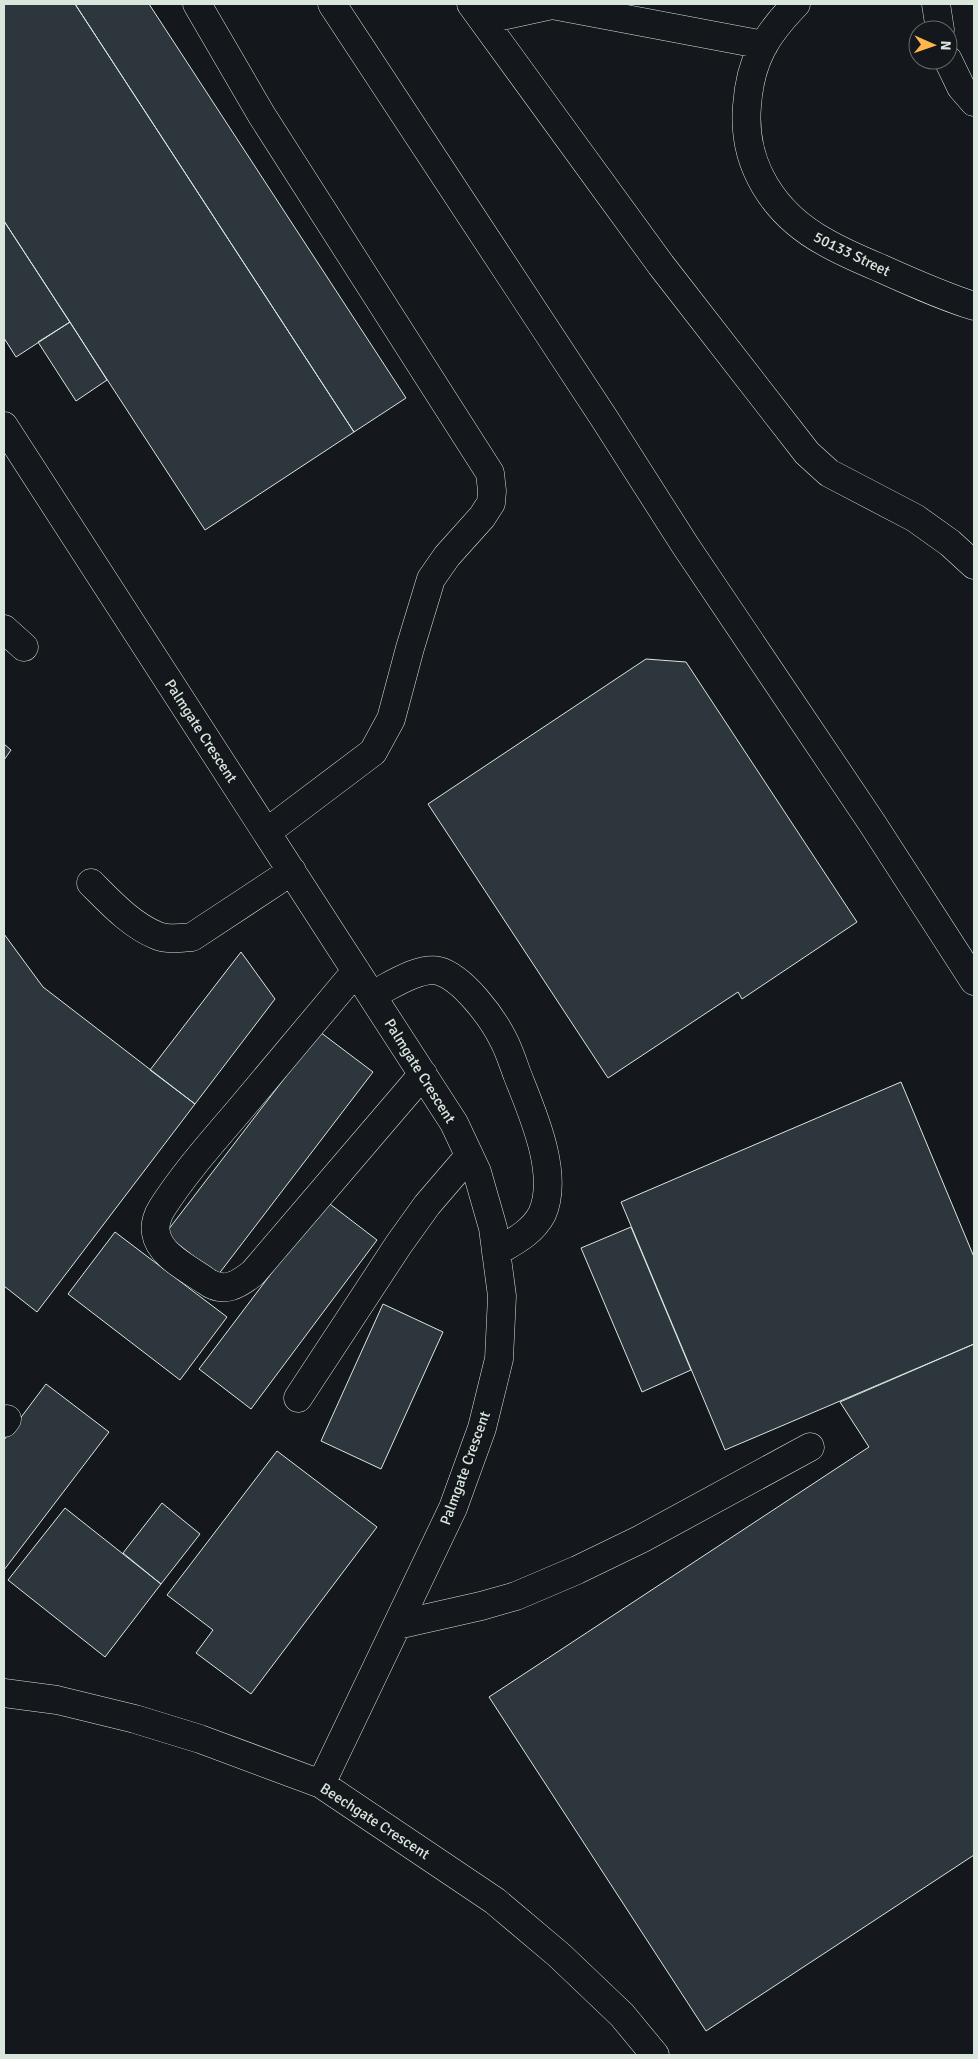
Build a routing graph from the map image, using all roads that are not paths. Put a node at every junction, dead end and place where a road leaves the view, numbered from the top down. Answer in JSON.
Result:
{"nodes":[{"id":1,"x":197,"y":4,"type":"edge"},
{"id":2,"x":332,"y":4,"type":"edge"},
{"id":3,"x":552,"y":4,"type":"edge"},
{"id":4,"x":796,"y":4,"type":"edge"},
{"id":5,"x":936,"y":4,"type":"edge"},
{"id":6,"x":477,"y":12,"type":"edge"},
{"id":7,"x":938,"y":20,"type":"edge"},
{"id":8,"x":764,"y":45,"type":"junction"},
{"id":9,"x":953,"y":70,"type":"edge"},
{"id":10,"x":974,"y":102,"type":"edge"},
{"id":11,"x":974,"y":306,"type":"edge"},
{"id":12,"x":4,"y":426,"type":"edge"},
{"id":13,"x":974,"y":565,"type":"edge"},
{"id":14,"x":4,"y":629,"type":"edge"},
{"id":15,"x":24,"y":647,"type":"dead end"},
{"id":16,"x":267,"y":832,"type":"junction"},
{"id":17,"x":292,"y":871,"type":"junction"},
{"id":18,"x":91,"y":884,"type":"dead end"},
{"id":19,"x":356,"y":970,"type":"junction"},
{"id":20,"x":974,"y":981,"type":"edge"},
{"id":21,"x":372,"y":995,"type":"junction"},
{"id":22,"x":422,"y":1074,"type":"junction"},
{"id":23,"x":469,"y":1156,"type":"junction"},
{"id":24,"x":496,"y":1252,"type":"junction"},
{"id":25,"x":298,"y":1398,"type":"dead end"},
{"id":26,"x":810,"y":1447,"type":"dead end"},
{"id":27,"x":397,"y":1625,"type":"junction"},
{"id":28,"x":4,"y":1693,"type":"edge"},
{"id":29,"x":320,"y":1784,"type":"junction"},
{"id":30,"x":655,"y":2055,"type":"edge"}],
"edges":[{"from":1,"to":16,"type":"street"},
{"from":2,"to":20,"type":"street"},
{"from":3,"to":6,"type":"street"},
{"from":3,"to":8,"type":"street"},
{"from":4,"to":8,"type":"street","name":"50133 Street"},
{"from":5,"to":7,"type":"street"},
{"from":6,"to":13,"type":"street"},
{"from":8,"to":11,"type":"street","name":"50133 Street"},
{"from":9,"to":10,"type":"street"},
{"from":12,"to":16,"type":"street","name":"Palmgate Crescent"},
{"from":14,"to":15,"type":"street"},
{"from":16,"to":17,"type":"street","name":"Palmgate Crescent"},
{"from":17,"to":18,"type":"street"},
{"from":17,"to":19,"type":"street","name":"Palmgate Crescent"},
{"from":19,"to":21,"type":"street","name":"Palmgate Crescent"},
{"from":19,"to":22,"type":"street"},
{"from":21,"to":22,"type":"street","name":"Palmgate Crescent"},
{"from":21,"to":24,"type":"street"},
{"from":22,"to":23,"type":"street","name":"Palmgate Crescent"},
{"from":23,"to":24,"type":"street","name":"Palmgate Crescent"},
{"from":23,"to":25,"type":"street"},
{"from":24,"to":27,"type":"street","name":"Palmgate Crescent"},
{"from":26,"to":27,"type":"street"},
{"from":27,"to":29,"type":"street","name":"Palmgate Crescent"},
{"from":28,"to":29,"type":"street","name":"Beechgate Crescent"},
{"from":29,"to":30,"type":"street","name":"Beechgate Crescent"}]}
